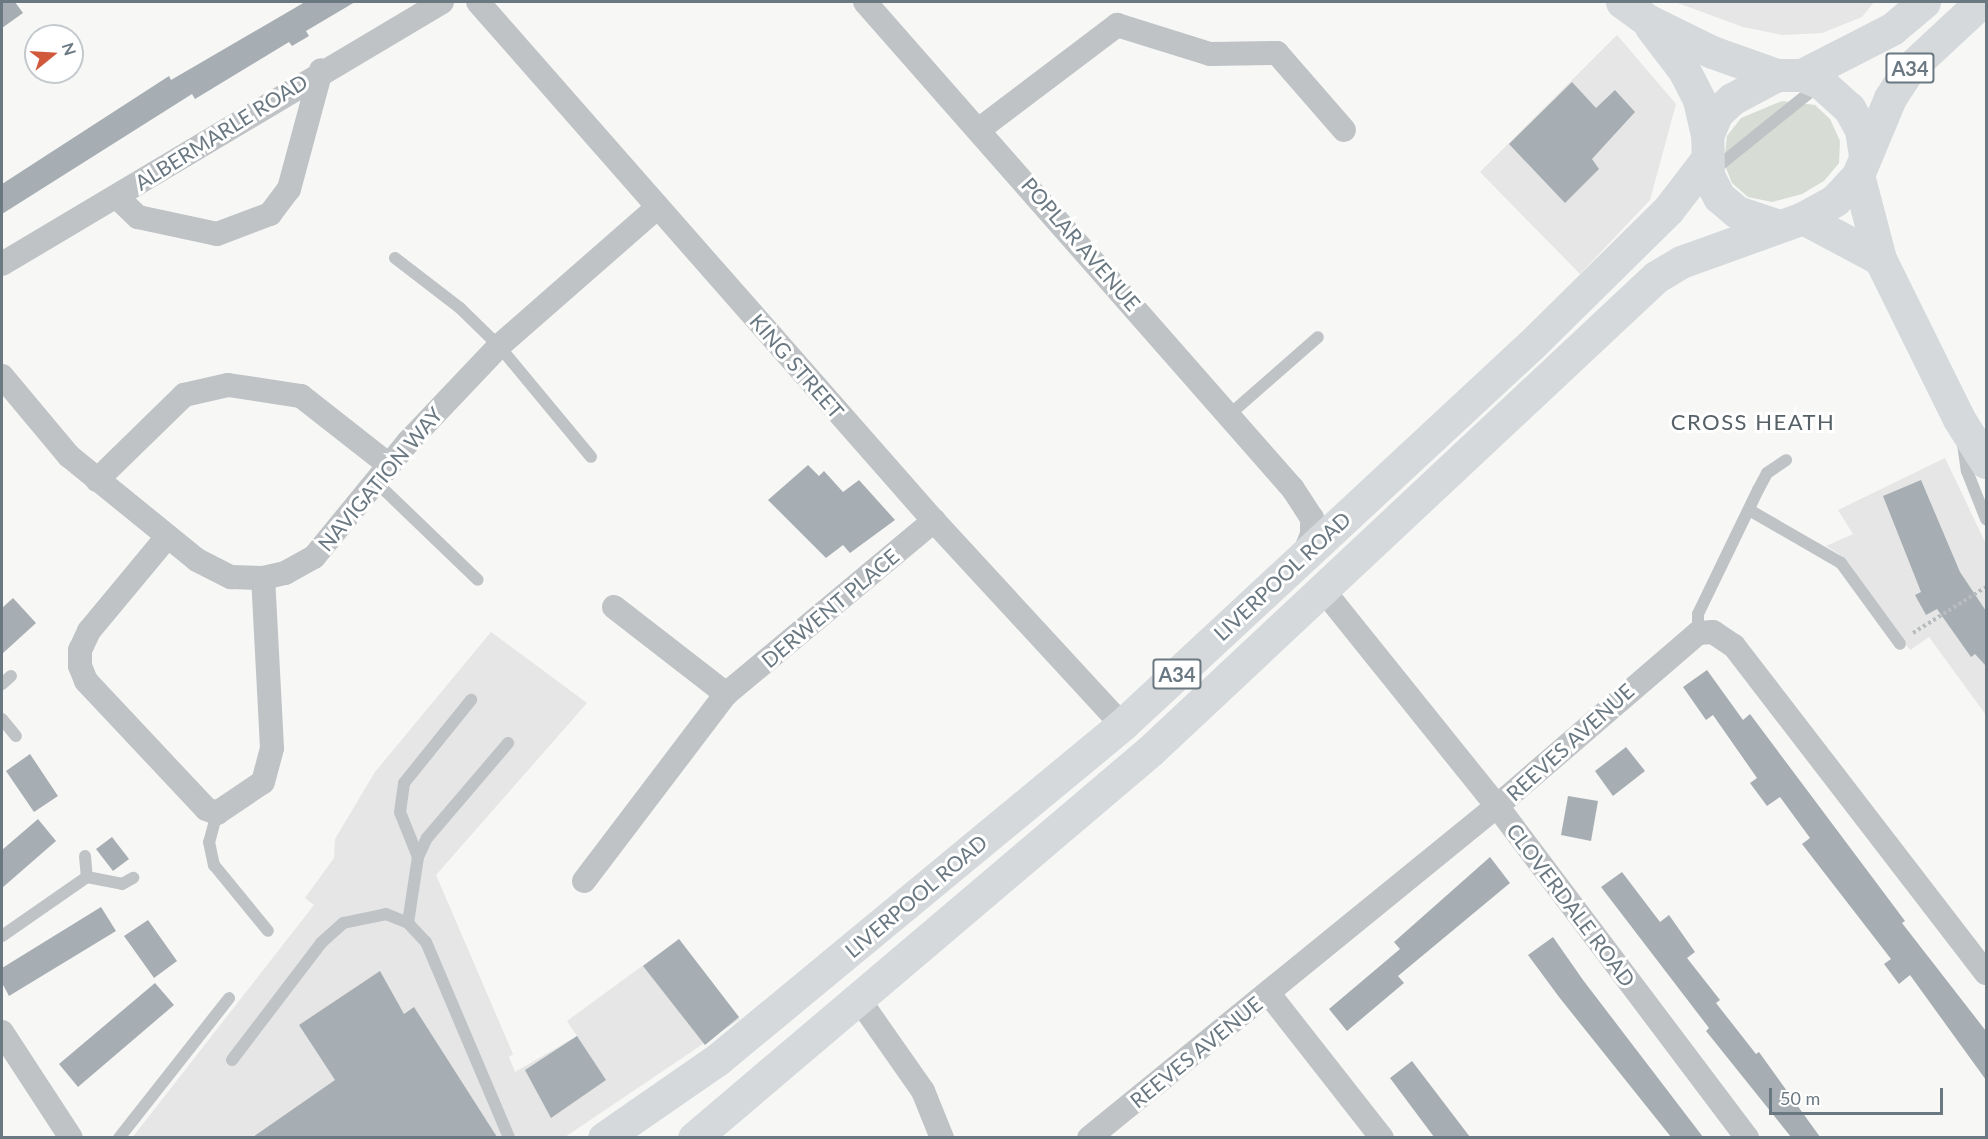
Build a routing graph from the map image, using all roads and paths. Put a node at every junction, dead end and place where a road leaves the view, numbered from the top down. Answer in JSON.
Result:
{"nodes":[{"id":1,"x":442,"y":2,"type":"edge"},
{"id":2,"x":478,"y":2,"type":"edge"},
{"id":3,"x":1924,"y":2,"type":"edge"},
{"id":4,"x":1981,"y":2,"type":"edge"},
{"id":5,"x":871,"y":3,"type":"edge"},
{"id":6,"x":1637,"y":9,"type":"edge"},
{"id":7,"x":321,"y":70,"type":"junction"},
{"id":8,"x":1800,"y":78,"type":"junction"},
{"id":9,"x":981,"y":128,"type":"junction"},
{"id":10,"x":1344,"y":130,"type":"dead end"},
{"id":11,"x":1707,"y":157,"type":"junction"},
{"id":12,"x":1862,"y":164,"type":"junction"},
{"id":13,"x":117,"y":197,"type":"junction"},
{"id":14,"x":658,"y":207,"type":"junction"},
{"id":15,"x":1791,"y":222,"type":"junction"},
{"id":16,"x":395,"y":258,"type":"dead end"},
{"id":17,"x":1880,"y":259,"type":"junction"},
{"id":18,"x":2,"y":264,"type":"edge"},
{"id":19,"x":1318,"y":337,"type":"dead end"},
{"id":20,"x":499,"y":346,"type":"junction"},
{"id":21,"x":2,"y":376,"type":"edge"},
{"id":22,"x":1229,"y":415,"type":"junction"},
{"id":23,"x":1959,"y":419,"type":"junction"},
{"id":24,"x":591,"y":457,"type":"dead end"},
{"id":25,"x":1786,"y":460,"type":"dead end"},
{"id":26,"x":1986,"y":462,"type":"edge"},
{"id":27,"x":383,"y":474,"type":"junction"},
{"id":28,"x":97,"y":480,"type":"junction"},
{"id":29,"x":1750,"y":511,"type":"junction"},
{"id":30,"x":1986,"y":519,"type":"edge"},
{"id":31,"x":934,"y":521,"type":"junction"},
{"id":32,"x":167,"y":537,"type":"junction"},
{"id":33,"x":1303,"y":558,"type":"junction"},
{"id":34,"x":263,"y":578,"type":"junction"},
{"id":35,"x":478,"y":580,"type":"dead end"},
{"id":36,"x":1986,"y":587,"type":"edge"},
{"id":37,"x":1324,"y":591,"type":"junction"},
{"id":38,"x":614,"y":607,"type":"dead end"},
{"id":39,"x":1698,"y":633,"type":"junction"},
{"id":40,"x":1900,"y":644,"type":"joint"},
{"id":41,"x":726,"y":694,"type":"junction"},
{"id":42,"x":471,"y":700,"type":"dead end"},
{"id":43,"x":2,"y":719,"type":"edge"},
{"id":44,"x":1122,"y":725,"type":"junction"},
{"id":45,"x":16,"y":736,"type":"dead end"},
{"id":46,"x":508,"y":743,"type":"dead end"},
{"id":47,"x":1497,"y":806,"type":"junction"},
{"id":48,"x":217,"y":813,"type":"junction"},
{"id":49,"x":86,"y":856,"type":"dead end"},
{"id":50,"x":418,"y":857,"type":"junction"},
{"id":51,"x":87,"y":878,"type":"junction"},
{"id":52,"x":133,"y":878,"type":"dead end"},
{"id":53,"x":584,"y":881,"type":"dead end"},
{"id":54,"x":408,"y":923,"type":"junction"},
{"id":55,"x":268,"y":931,"type":"dead end"},
{"id":56,"x":2,"y":936,"type":"edge"},
{"id":57,"x":1986,"y":973,"type":"edge"},
{"id":58,"x":1269,"y":994,"type":"junction"},
{"id":59,"x":229,"y":998,"type":"dead end"},
{"id":60,"x":860,"y":1001,"type":"junction"},
{"id":61,"x":2,"y":1032,"type":"edge"},
{"id":62,"x":232,"y":1060,"type":"dead end"},
{"id":63,"x":73,"y":1135,"type":"edge"},
{"id":64,"x":119,"y":1137,"type":"edge"},
{"id":65,"x":509,"y":1137,"type":"edge"},
{"id":66,"x":604,"y":1137,"type":"edge"},
{"id":67,"x":694,"y":1137,"type":"edge"},
{"id":68,"x":942,"y":1137,"type":"edge"},
{"id":69,"x":1089,"y":1137,"type":"edge"},
{"id":70,"x":1382,"y":1137,"type":"edge"},
{"id":71,"x":1747,"y":1137,"type":"edge"}],
"edges":[{"from":1,"to":7,"type":"street","name":"ALBERMARLE ROAD"},
{"from":2,"to":14,"type":"street","name":"KING STREET"},
{"from":3,"to":8,"type":"main road","number":"A34"},
{"from":4,"to":12,"type":"main road","number":"A34"},
{"from":5,"to":9,"type":"street","name":"POPLAR AVENUE"},
{"from":6,"to":8,"type":"main road"},
{"from":6,"to":11,"type":"main road"},
{"from":7,"to":13,"type":"street","name":"ALBERMARLE ROAD"},
{"from":7,"to":13,"type":"street"},
{"from":8,"to":11,"type":"lane"},
{"from":8,"to":11,"type":"main road","name":"LIVERPOOL ROAD"},
{"from":8,"to":12,"type":"main road"},
{"from":9,"to":10,"type":"street"},
{"from":9,"to":22,"type":"street","name":"POPLAR AVENUE"},
{"from":11,"to":15,"type":"main road"},
{"from":11,"to":33,"type":"main road","name":"LIVERPOOL ROAD","number":"A34"},
{"from":12,"to":15,"type":"main road"},
{"from":12,"to":17,"type":"main road"},
{"from":13,"to":18,"type":"street","name":"ALBERMARLE ROAD"},
{"from":14,"to":20,"type":"street","name":"NAVIGATION WAY"},
{"from":14,"to":31,"type":"street","name":"KING STREET"},
{"from":15,"to":17,"type":"main road"},
{"from":15,"to":37,"type":"main road","name":"LIVERPOOL ROAD","number":"A34"},
{"from":16,"to":20,"type":"lane"},
{"from":17,"to":23,"type":"main road"},
{"from":19,"to":22,"type":"lane"},
{"from":20,"to":24,"type":"lane"},
{"from":20,"to":27,"type":"street","name":"NAVIGATION WAY"},
{"from":21,"to":28,"type":"street","name":"NAVIGATION WAY"},
{"from":22,"to":33,"type":"street","name":"POPLAR AVENUE"},
{"from":23,"to":26,"type":"main road"},
{"from":23,"to":30,"type":"lane"},
{"from":25,"to":29,"type":"lane"},
{"from":27,"to":28,"type":"street"},
{"from":27,"to":34,"type":"street","name":"NAVIGATION WAY"},
{"from":27,"to":35,"type":"lane"},
{"from":28,"to":32,"type":"street","name":"NAVIGATION WAY"},
{"from":29,"to":39,"type":"lane"},
{"from":29,"to":40,"type":"lane"},
{"from":31,"to":41,"type":"street","name":"DERWENT PLACE"},
{"from":31,"to":44,"type":"street","name":"KING STREET"},
{"from":32,"to":34,"type":"street","name":"NAVIGATION WAY"},
{"from":32,"to":48,"type":"street"},
{"from":33,"to":44,"type":"main road","name":"LIVERPOOL ROAD","number":"A34"},
{"from":34,"to":48,"type":"street"},
{"from":36,"to":40,"type":"path"},
{"from":37,"to":47,"type":"street","name":"CLOVERDALE ROAD"},
{"from":37,"to":60,"type":"main road","name":"LIVERPOOL ROAD","number":"A34"},
{"from":38,"to":41,"type":"street"},
{"from":39,"to":47,"type":"street","name":"REEVES AVENUE"},
{"from":39,"to":57,"type":"street"},
{"from":41,"to":53,"type":"street","name":"DERWENT PLACE"},
{"from":42,"to":50,"type":"lane"},
{"from":43,"to":45,"type":"lane"},
{"from":44,"to":66,"type":"main road","name":"LIVERPOOL ROAD","number":"A34"},
{"from":46,"to":50,"type":"lane"},
{"from":47,"to":58,"type":"street","name":"REEVES AVENUE"},
{"from":47,"to":71,"type":"street","name":"CLOVERDALE ROAD"},
{"from":48,"to":55,"type":"lane"},
{"from":49,"to":51,"type":"lane"},
{"from":50,"to":54,"type":"lane"},
{"from":51,"to":52,"type":"lane"},
{"from":51,"to":56,"type":"lane"},
{"from":54,"to":62,"type":"lane"},
{"from":54,"to":65,"type":"lane"},
{"from":58,"to":69,"type":"street","name":"REEVES AVENUE"},
{"from":58,"to":70,"type":"street"},
{"from":59,"to":64,"type":"lane"},
{"from":60,"to":67,"type":"main road","name":"LIVERPOOL ROAD","number":"A34"},
{"from":60,"to":68,"type":"street"},
{"from":61,"to":63,"type":"street"}]}
